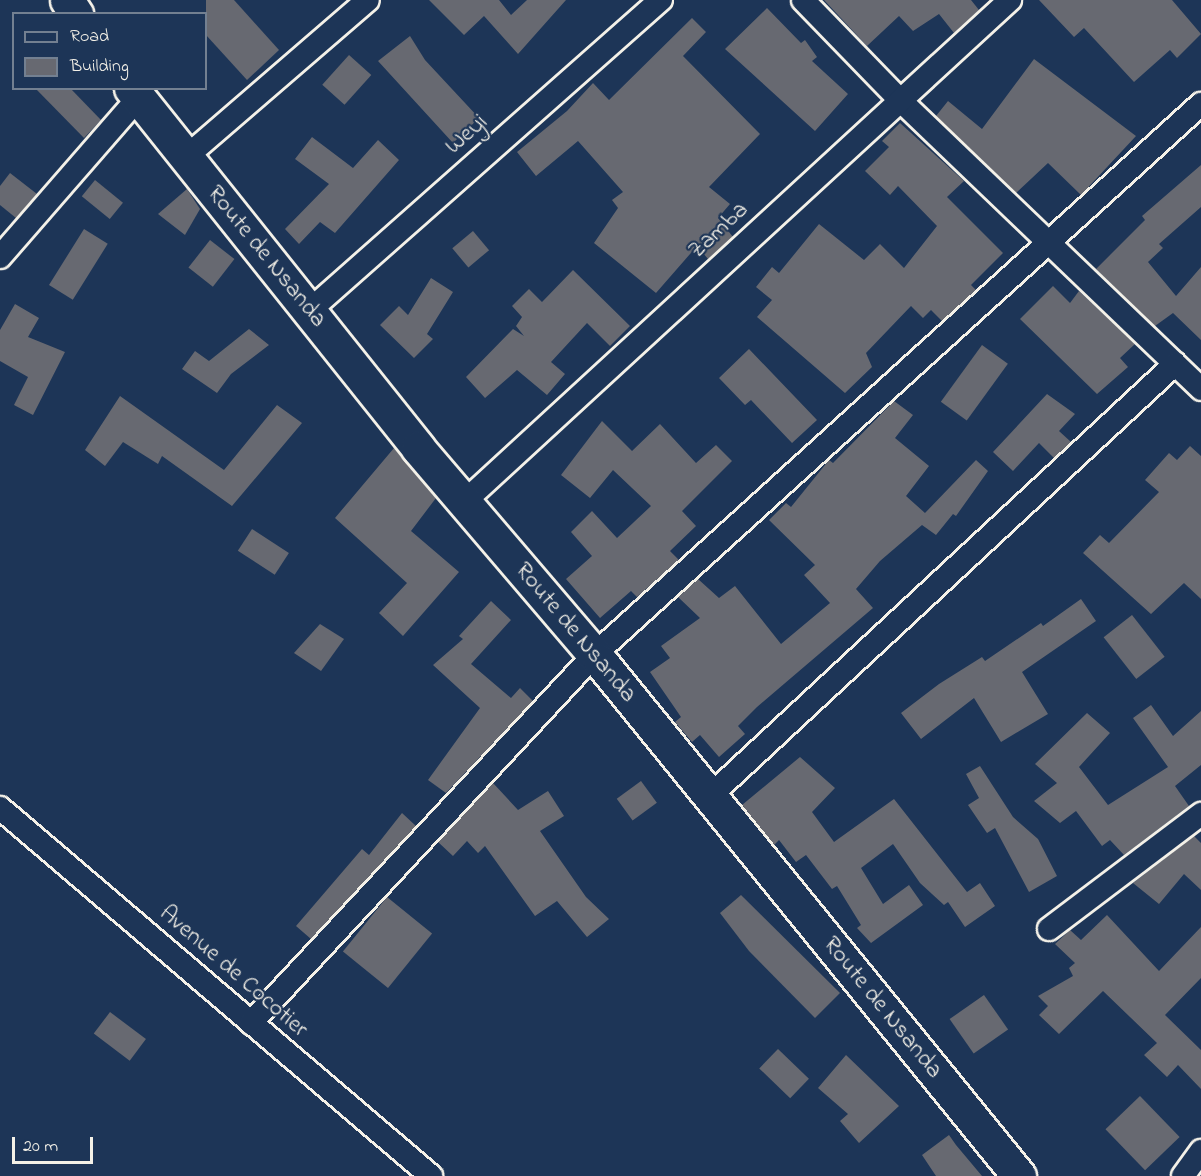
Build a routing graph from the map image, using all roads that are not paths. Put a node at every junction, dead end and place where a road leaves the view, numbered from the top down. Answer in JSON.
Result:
{"nodes":[{"id":1,"x":368,"y":0,"type":"edge"},
{"id":2,"x":661,"y":0,"type":"edge"},
{"id":3,"x":803,"y":0,"type":"edge"},
{"id":4,"x":1010,"y":0,"type":"edge"},
{"id":5,"x":134,"y":93,"type":"edge"},
{"id":6,"x":901,"y":100,"type":"junction"},
{"id":7,"x":1201,"y":104,"type":"edge"},
{"id":8,"x":186,"y":157,"type":"junction"},
{"id":9,"x":1050,"y":244,"type":"junction"},
{"id":10,"x":0,"y":257,"type":"edge"},
{"id":11,"x":309,"y":311,"type":"junction"},
{"id":12,"x":1175,"y":364,"type":"junction"},
{"id":13,"x":1201,"y":389,"type":"edge"},
{"id":14,"x":464,"y":502,"type":"junction"},
{"id":15,"x":594,"y":655,"type":"junction"},
{"id":16,"x":710,"y":796,"type":"junction"},
{"id":17,"x":0,"y":808,"type":"edge"},
{"id":18,"x":1201,"y":814,"type":"edge"},
{"id":19,"x":1049,"y":929,"type":"dead end"},
{"id":20,"x":251,"y":1023,"type":"junction"},
{"id":21,"x":1201,"y":1151,"type":"edge"},
{"id":22,"x":431,"y":1176,"type":"edge"},
{"id":23,"x":1019,"y":1176,"type":"edge"},
{"id":24,"x":1183,"y":1176,"type":"edge"}],
"edges":[{"from":1,"to":8,"type":"street"},
{"from":2,"to":11,"type":"street","name":"Weyi"},
{"from":3,"to":6,"type":"street"},
{"from":4,"to":6,"type":"street","name":"Zamba"},
{"from":5,"to":8,"type":"street","name":"Route de Nsanda"},
{"from":5,"to":10,"type":"street"},
{"from":6,"to":9,"type":"street"},
{"from":6,"to":14,"type":"street","name":"Zamba"},
{"from":7,"to":9,"type":"street"},
{"from":8,"to":11,"type":"street","name":"Route de Nsanda"},
{"from":9,"to":12,"type":"street"},
{"from":9,"to":15,"type":"street"},
{"from":11,"to":14,"type":"street","name":"Route de Nsanda"},
{"from":12,"to":13,"type":"street"},
{"from":12,"to":16,"type":"street"},
{"from":14,"to":15,"type":"street","name":"Route de Nsanda"},
{"from":15,"to":16,"type":"street","name":"Route de Nsanda"},
{"from":15,"to":20,"type":"street"},
{"from":16,"to":23,"type":"street","name":"Route de Nsanda"},
{"from":17,"to":20,"type":"street","name":"Avenue de Cocotier"},
{"from":18,"to":19,"type":"street"},
{"from":20,"to":22,"type":"street","name":"Avenue de Cocotier"},
{"from":21,"to":24,"type":"street"}]}
